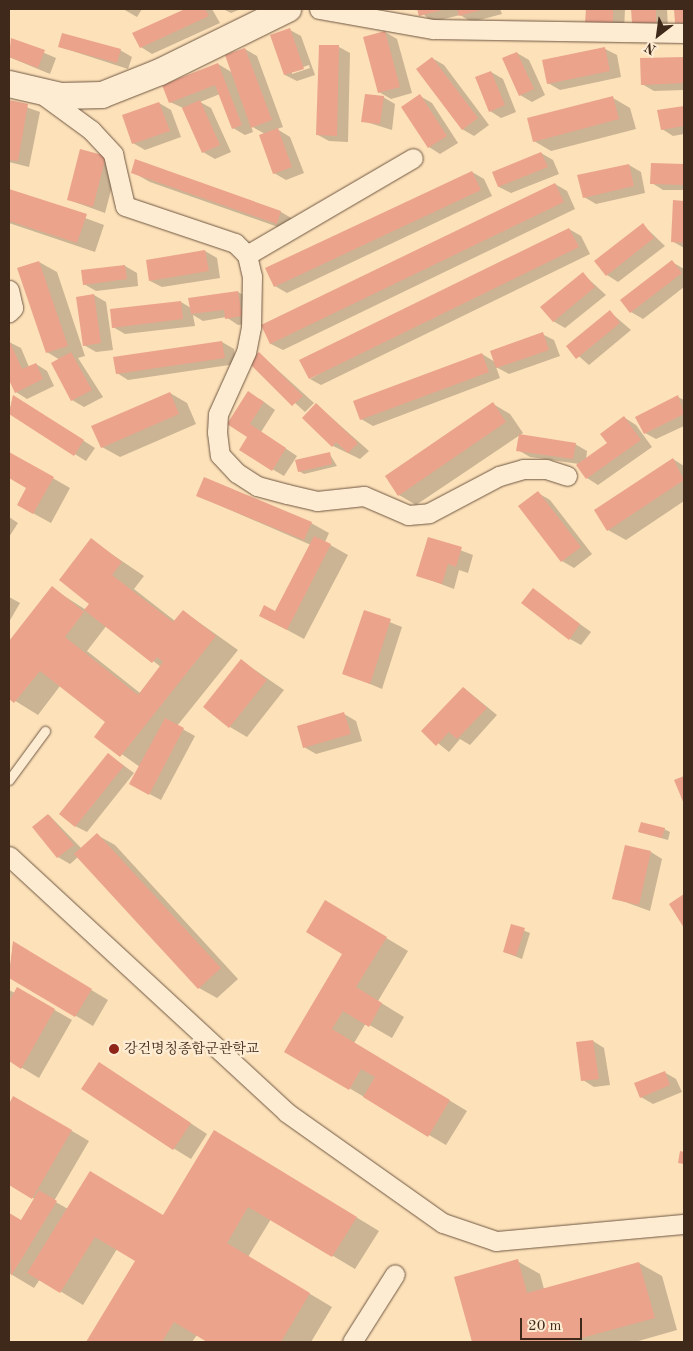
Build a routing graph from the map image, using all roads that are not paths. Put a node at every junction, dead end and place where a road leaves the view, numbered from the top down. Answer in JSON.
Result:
{"nodes":[{"id":1,"x":288,"y":9,"type":"edge"},
{"id":2,"x":319,"y":9,"type":"edge"},
{"id":3,"x":684,"y":33,"type":"edge"},
{"id":4,"x":9,"y":84,"type":"edge"},
{"id":5,"x":39,"y":92,"type":"junction"},
{"id":6,"x":413,"y":158,"type":"dead end"},
{"id":7,"x":247,"y":255,"type":"junction"},
{"id":8,"x":9,"y":290,"type":"edge"},
{"id":9,"x":9,"y":312,"type":"edge"},
{"id":10,"x":568,"y":476,"type":"dead end"},
{"id":11,"x":45,"y":731,"type":"dead end"},
{"id":12,"x":9,"y":780,"type":"edge"},
{"id":13,"x":9,"y":856,"type":"edge"},
{"id":14,"x":684,"y":1224,"type":"edge"},
{"id":15,"x":395,"y":1274,"type":"dead end"},
{"id":16,"x":352,"y":1342,"type":"edge"}],
"edges":[{"from":1,"to":5,"type":"street"},
{"from":2,"to":3,"type":"street"},
{"from":4,"to":5,"type":"street"},
{"from":5,"to":7,"type":"street"},
{"from":6,"to":7,"type":"street"},
{"from":7,"to":10,"type":"street"},
{"from":8,"to":9,"type":"street"},
{"from":11,"to":12,"type":"lane"},
{"from":13,"to":14,"type":"street"},
{"from":15,"to":16,"type":"street"}]}
